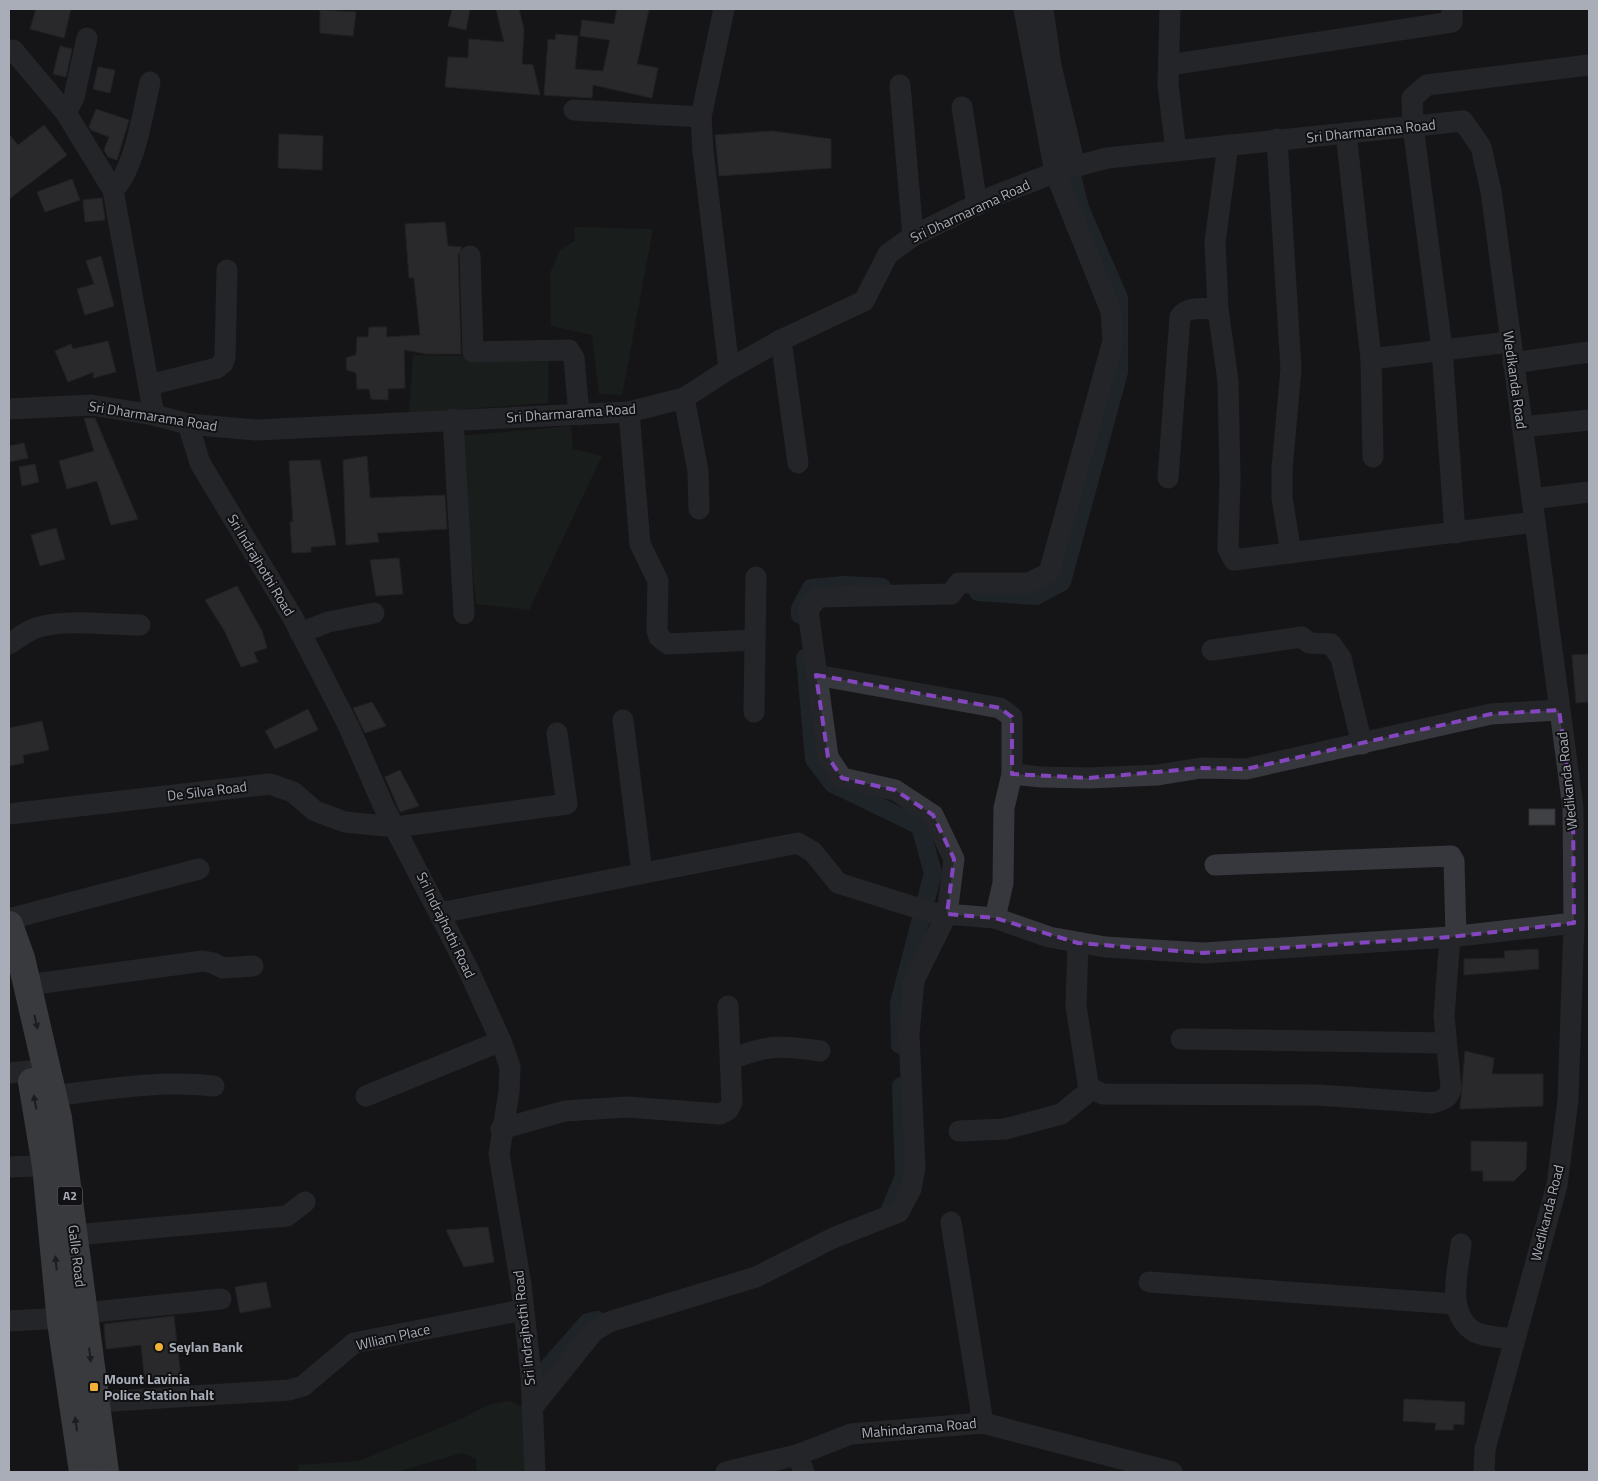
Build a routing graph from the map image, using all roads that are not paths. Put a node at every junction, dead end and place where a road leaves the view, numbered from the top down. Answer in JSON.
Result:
{"nodes":[{"id":1,"x":724,"y":9,"type":"edge"},
{"id":2,"x":1024,"y":9,"type":"edge"},
{"id":3,"x":1043,"y":9,"type":"edge"},
{"id":4,"x":1170,"y":9,"type":"edge"},
{"id":5,"x":1452,"y":9,"type":"edge"},
{"id":6,"x":87,"y":38,"type":"dead end"},
{"id":7,"x":10,"y":50,"type":"edge"},
{"id":8,"x":1169,"y":64,"type":"junction"},
{"id":9,"x":1589,"y":65,"type":"edge"},
{"id":10,"x":150,"y":82,"type":"dead end"},
{"id":11,"x":900,"y":85,"type":"dead end"},
{"id":12,"x":962,"y":107,"type":"dead end"},
{"id":13,"x":574,"y":110,"type":"dead end"},
{"id":14,"x":66,"y":113,"type":"junction"},
{"id":15,"x":702,"y":116,"type":"junction"},
{"id":16,"x":1463,"y":121,"type":"joint"},
{"id":17,"x":1413,"y":126,"type":"junction"},
{"id":18,"x":1346,"y":132,"type":"junction"},
{"id":19,"x":1277,"y":139,"type":"junction"},
{"id":20,"x":1228,"y":145,"type":"junction"},
{"id":21,"x":1176,"y":150,"type":"junction"},
{"id":22,"x":1066,"y":169,"type":"junction"},
{"id":23,"x":113,"y":190,"type":"junction"},
{"id":24,"x":977,"y":205,"type":"junction"},
{"id":25,"x":914,"y":236,"type":"junction"},
{"id":26,"x":470,"y":256,"type":"dead end"},
{"id":27,"x":227,"y":270,"type":"dead end"},
{"id":28,"x":1218,"y":309,"type":"junction"},
{"id":29,"x":782,"y":340,"type":"junction"},
{"id":30,"x":1509,"y":342,"type":"junction"},
{"id":31,"x":1442,"y":349,"type":"junction"},
{"id":32,"x":1589,"y":352,"type":"edge"},
{"id":33,"x":1371,"y":359,"type":"junction"},
{"id":34,"x":1513,"y":363,"type":"junction"},
{"id":35,"x":729,"y":369,"type":"junction"},
{"id":36,"x":149,"y":385,"type":"junction"},
{"id":37,"x":684,"y":398,"type":"junction"},
{"id":38,"x":9,"y":409,"type":"edge"},
{"id":39,"x":629,"y":412,"type":"junction"},
{"id":40,"x":154,"y":415,"type":"junction"},
{"id":41,"x":579,"y":415,"type":"junction"},
{"id":42,"x":453,"y":418,"type":"junction"},
{"id":43,"x":1589,"y":420,"type":"edge"},
{"id":44,"x":188,"y":424,"type":"junction"},
{"id":45,"x":1522,"y":427,"type":"junction"},
{"id":46,"x":1372,"y":457,"type":"dead end"},
{"id":47,"x":798,"y":463,"type":"dead end"},
{"id":48,"x":1168,"y":478,"type":"dead end"},
{"id":49,"x":1589,"y":492,"type":"edge"},
{"id":50,"x":1532,"y":499,"type":"junction"},
{"id":51,"x":699,"y":509,"type":"dead end"},
{"id":52,"x":1535,"y":522,"type":"junction"},
{"id":53,"x":1455,"y":533,"type":"junction"},
{"id":54,"x":1291,"y":553,"type":"junction"},
{"id":55,"x":756,"y":577,"type":"dead end"},
{"id":56,"x":374,"y":613,"type":"dead end"},
{"id":57,"x":464,"y":614,"type":"dead end"},
{"id":58,"x":140,"y":625,"type":"dead end"},
{"id":59,"x":300,"y":633,"type":"junction"},
{"id":60,"x":755,"y":640,"type":"junction"},
{"id":61,"x":9,"y":644,"type":"edge"},
{"id":62,"x":1212,"y":650,"type":"dead end"},
{"id":63,"x":816,"y":675,"type":"junction"},
{"id":64,"x":1559,"y":710,"type":"junction"},
{"id":65,"x":754,"y":712,"type":"dead end"},
{"id":66,"x":623,"y":720,"type":"dead end"},
{"id":67,"x":557,"y":733,"type":"dead end"},
{"id":68,"x":1362,"y":744,"type":"junction"},
{"id":69,"x":1012,"y":774,"type":"junction"},
{"id":70,"x":9,"y":814,"type":"edge"},
{"id":71,"x":396,"y":827,"type":"junction"},
{"id":72,"x":1216,"y":865,"type":"dead end"},
{"id":73,"x":199,"y":869,"type":"dead end"},
{"id":74,"x":642,"y":873,"type":"junction"},
{"id":75,"x":931,"y":912,"type":"junction"},
{"id":76,"x":440,"y":913,"type":"junction"},
{"id":77,"x":995,"y":918,"type":"junction"},
{"id":78,"x":9,"y":919,"type":"edge"},
{"id":79,"x":1574,"y":923,"type":"junction"},
{"id":80,"x":9,"y":925,"type":"edge"},
{"id":81,"x":1453,"y":937,"type":"junction"},
{"id":82,"x":1078,"y":943,"type":"junction"},
{"id":83,"x":253,"y":966,"type":"dead end"},
{"id":84,"x":18,"y":985,"type":"edge"},
{"id":85,"x":728,"y":1006,"type":"dead end"},
{"id":86,"x":1181,"y":1038,"type":"dead end"},
{"id":87,"x":501,"y":1041,"type":"junction"},
{"id":88,"x":1446,"y":1043,"type":"junction"},
{"id":89,"x":820,"y":1051,"type":"dead end"},
{"id":90,"x":730,"y":1059,"type":"junction"},
{"id":91,"x":19,"y":1072,"type":"edge"},
{"id":92,"x":214,"y":1086,"type":"dead end"},
{"id":93,"x":1092,"y":1089,"type":"junction"},
{"id":94,"x":53,"y":1096,"type":"junction"},
{"id":95,"x":366,"y":1096,"type":"dead end"},
{"id":96,"x":501,"y":1129,"type":"junction"},
{"id":97,"x":959,"y":1131,"type":"dead end"},
{"id":98,"x":56,"y":1165,"type":"junction"},
{"id":99,"x":9,"y":1167,"type":"edge"},
{"id":100,"x":305,"y":1202,"type":"dead end"},
{"id":101,"x":951,"y":1222,"type":"dead end"},
{"id":102,"x":74,"y":1235,"type":"junction"},
{"id":103,"x":1460,"y":1244,"type":"dead end"},
{"id":104,"x":1150,"y":1282,"type":"dead end"},
{"id":105,"x":220,"y":1299,"type":"dead end"},
{"id":106,"x":1455,"y":1304,"type":"junction"},
{"id":107,"x":523,"y":1310,"type":"junction"},
{"id":108,"x":72,"y":1315,"type":"junction"},
{"id":109,"x":9,"y":1321,"type":"edge"},
{"id":110,"x":1513,"y":1338,"type":"junction"},
{"id":111,"x":96,"y":1402,"type":"junction"},
{"id":112,"x":532,"y":1408,"type":"junction"},
{"id":113,"x":983,"y":1423,"type":"junction"},
{"id":114,"x":800,"y":1464,"type":"edge"},
{"id":115,"x":83,"y":1472,"type":"edge"},
{"id":116,"x":104,"y":1472,"type":"edge"},
{"id":117,"x":534,"y":1472,"type":"edge"},
{"id":118,"x":726,"y":1472,"type":"edge"},
{"id":119,"x":1172,"y":1472,"type":"edge"},
{"id":120,"x":1484,"y":1472,"type":"edge"}],
"edges":[{"from":1,"to":15,"type":"street"},
{"from":2,"to":22,"type":"street"},
{"from":3,"to":22,"type":"street"},
{"from":4,"to":8,"type":"street"},
{"from":5,"to":8,"type":"street"},
{"from":6,"to":14,"type":"street"},
{"from":7,"to":14,"type":"street"},
{"from":8,"to":21,"type":"street"},
{"from":9,"to":17,"type":"street"},
{"from":10,"to":23,"type":"street"},
{"from":11,"to":25,"type":"street"},
{"from":12,"to":24,"type":"street"},
{"from":13,"to":15,"type":"street"},
{"from":14,"to":23,"type":"street"},
{"from":15,"to":35,"type":"street"},
{"from":16,"to":17,"type":"street","name":"Sri Dharmarama Road"},
{"from":16,"to":30,"type":"street","name":"Wedikanda Road"},
{"from":17,"to":18,"type":"street","name":"Sri Dharmarama Road"},
{"from":17,"to":31,"type":"street"},
{"from":18,"to":19,"type":"street","name":"Sri Dharmarama Road"},
{"from":18,"to":33,"type":"street"},
{"from":19,"to":20,"type":"street","name":"Sri Dharmarama Road"},
{"from":19,"to":54,"type":"street"},
{"from":20,"to":21,"type":"street","name":"Sri Dharmarama Road"},
{"from":20,"to":28,"type":"street"},
{"from":21,"to":22,"type":"street","name":"Sri Dharmarama Road"},
{"from":22,"to":24,"type":"street","name":"Sri Dharmarama Road"},
{"from":22,"to":63,"type":"street"},
{"from":23,"to":36,"type":"street"},
{"from":24,"to":25,"type":"street","name":"Sri Dharmarama Road"},
{"from":25,"to":29,"type":"street","name":"Sri Dharmarama Road"},
{"from":26,"to":41,"type":"street"},
{"from":27,"to":36,"type":"street"},
{"from":28,"to":48,"type":"street"},
{"from":28,"to":54,"type":"street"},
{"from":29,"to":35,"type":"street","name":"Sri Dharmarama Road"},
{"from":29,"to":47,"type":"street"},
{"from":30,"to":31,"type":"street"},
{"from":30,"to":34,"type":"street","name":"Wedikanda Road"},
{"from":31,"to":33,"type":"street"},
{"from":31,"to":53,"type":"street"},
{"from":32,"to":34,"type":"street"},
{"from":33,"to":46,"type":"street"},
{"from":34,"to":45,"type":"street","name":"Wedikanda Road"},
{"from":35,"to":37,"type":"street","name":"Sri Dharmarama Road"},
{"from":36,"to":40,"type":"street"},
{"from":37,"to":39,"type":"street","name":"Sri Dharmarama Road"},
{"from":37,"to":51,"type":"street"},
{"from":38,"to":40,"type":"street","name":"Sri Dharmarama Road"},
{"from":39,"to":41,"type":"street","name":"Sri Dharmarama Road"},
{"from":39,"to":60,"type":"street"},
{"from":40,"to":44,"type":"street","name":"Sri Dharmarama Road"},
{"from":41,"to":42,"type":"street","name":"Sri Dharmarama Road"},
{"from":42,"to":44,"type":"street","name":"Sri Dharmarama Road"},
{"from":42,"to":57,"type":"street"},
{"from":43,"to":45,"type":"street"},
{"from":44,"to":59,"type":"street","name":"Sri Indrajhothi Road"},
{"from":45,"to":50,"type":"street","name":"Wedikanda Road"},
{"from":49,"to":50,"type":"street"},
{"from":50,"to":52,"type":"street","name":"Wedikanda Road"},
{"from":52,"to":53,"type":"street"},
{"from":52,"to":64,"type":"street","name":"Wedikanda Road"},
{"from":53,"to":54,"type":"street"},
{"from":55,"to":60,"type":"street"},
{"from":56,"to":59,"type":"street"},
{"from":58,"to":61,"type":"street"},
{"from":59,"to":71,"type":"street","name":"Sri Indrajhothi Road"},
{"from":60,"to":65,"type":"street"},
{"from":62,"to":68,"type":"street"},
{"from":63,"to":69,"type":"street"},
{"from":63,"to":75,"type":"street"},
{"from":64,"to":68,"type":"street"},
{"from":64,"to":79,"type":"street","name":"Wedikanda Road"},
{"from":66,"to":74,"type":"street"},
{"from":67,"to":71,"type":"street","name":"De Silva Road"},
{"from":68,"to":69,"type":"street"},
{"from":69,"to":77,"type":"street"},
{"from":70,"to":71,"type":"street","name":"De Silva Road"},
{"from":71,"to":76,"type":"street","name":"Sri Indrajhothi Road"},
{"from":72,"to":81,"type":"street"},
{"from":73,"to":78,"type":"street"},
{"from":74,"to":75,"type":"street"},
{"from":74,"to":76,"type":"street"},
{"from":75,"to":77,"type":"street"},
{"from":75,"to":112,"type":"street"},
{"from":76,"to":87,"type":"street","name":"Sri Indrajhothi Road"},
{"from":77,"to":82,"type":"street"},
{"from":79,"to":81,"type":"street"},
{"from":79,"to":110,"type":"street","name":"Wedikanda Road"},
{"from":80,"to":84,"type":"highway","name":"Galle Road","number":"A2"},
{"from":81,"to":82,"type":"street"},
{"from":81,"to":88,"type":"street"},
{"from":82,"to":93,"type":"street"},
{"from":83,"to":84,"type":"street"},
{"from":84,"to":91,"type":"highway","name":"Galle Road","number":"A2"},
{"from":84,"to":94,"type":"highway","name":"Galle Road","number":"A2","one_way":true},
{"from":85,"to":90,"type":"street"},
{"from":86,"to":88,"type":"street"},
{"from":87,"to":95,"type":"street"},
{"from":87,"to":96,"type":"street","name":"Sri Indrajhothi Road"},
{"from":88,"to":93,"type":"street"},
{"from":89,"to":90,"type":"street"},
{"from":90,"to":96,"type":"street"},
{"from":98,"to":91,"type":"highway","name":"Galle Road","number":"A2","one_way":true},
{"from":92,"to":94,"type":"street"},
{"from":93,"to":97,"type":"street"},
{"from":94,"to":98,"type":"highway","name":"Galle Road","number":"A2"},
{"from":96,"to":107,"type":"street","name":"Sri Indrajhothi Road"},
{"from":98,"to":99,"type":"street"},
{"from":98,"to":102,"type":"highway","name":"Galle Road","number":"A2"},
{"from":108,"to":98,"type":"highway","name":"Galle Road","number":"A2","one_way":true},
{"from":100,"to":102,"type":"street"},
{"from":101,"to":113,"type":"street"},
{"from":102,"to":108,"type":"highway","name":"Galle Road","number":"A2"},
{"from":103,"to":106,"type":"street"},
{"from":104,"to":106,"type":"street"},
{"from":105,"to":108,"type":"street"},
{"from":106,"to":110,"type":"street"},
{"from":107,"to":111,"type":"street","name":"Wlliam Place"},
{"from":107,"to":112,"type":"street","name":"Sri Indrajhothi Road"},
{"from":108,"to":109,"type":"street"},
{"from":108,"to":111,"type":"highway","name":"Galle Road","number":"A2","one_way":true},
{"from":115,"to":108,"type":"highway","name":"Galle Road","number":"A2","one_way":true},
{"from":110,"to":120,"type":"street","name":"Wedikanda Road"},
{"from":111,"to":116,"type":"highway","name":"Galle Road","number":"A2"},
{"from":112,"to":117,"type":"street","name":"Sri Indrajhothi Road"},
{"from":113,"to":114,"type":"street","name":"Mahindarama Road"},
{"from":113,"to":119,"type":"street","name":"Mahindarama Road"},
{"from":114,"to":118,"type":"street","name":"Mahindarama Road"}]}
